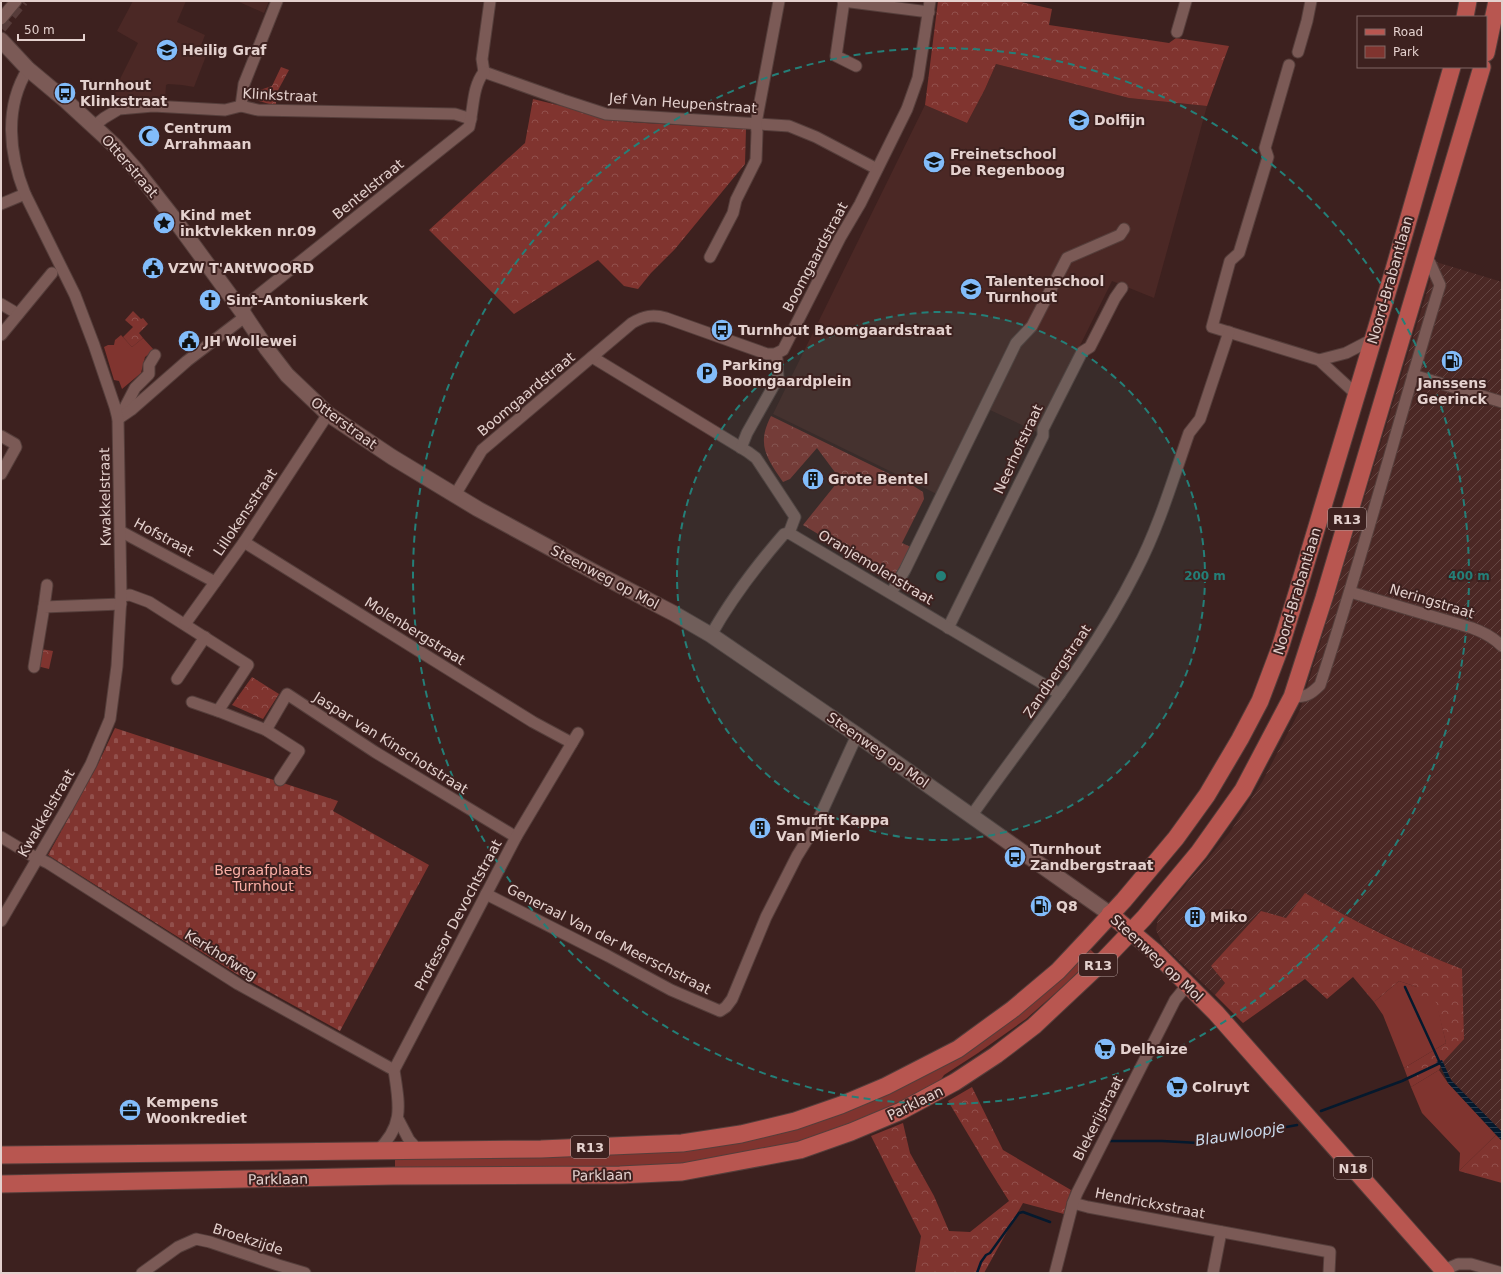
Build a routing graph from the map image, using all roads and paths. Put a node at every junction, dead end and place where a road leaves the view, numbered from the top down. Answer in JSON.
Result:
{"nodes":[{"id":1,"x":16,"y":1,"type":"edge"},
{"id":2,"x":277,"y":1,"type":"edge"},
{"id":3,"x":490,"y":1,"type":"edge"},
{"id":4,"x":779,"y":1,"type":"edge"},
{"id":5,"x":843,"y":1,"type":"edge"},
{"id":6,"x":1186,"y":1,"type":"edge"},
{"id":7,"x":1311,"y":1,"type":"edge"},
{"id":8,"x":1468,"y":1,"type":"edge"},
{"id":9,"x":1497,"y":1,"type":"edge"},
{"id":10,"x":929,"y":7,"type":"edge"},
{"id":11,"x":1465,"y":16,"type":"edge"},
{"id":12,"x":1,"y":19,"type":"edge"},
{"id":13,"x":1177,"y":32,"type":"dead end"},
{"id":14,"x":1,"y":40,"type":"edge"},
{"id":15,"x":1487,"y":48,"type":"edge"},
{"id":16,"x":1298,"y":52,"type":"dead end"},
{"id":17,"x":1289,"y":65,"type":"dead end"},
{"id":18,"x":856,"y":66,"type":"dead end"},
{"id":19,"x":1452,"y":68,"type":"edge"},
{"id":20,"x":1482,"y":68,"type":"edge"},
{"id":21,"x":28,"y":69,"type":"junction"},
{"id":22,"x":484,"y":72,"type":"junction"},
{"id":23,"x":241,"y":106,"type":"junction"},
{"id":24,"x":471,"y":119,"type":"junction"},
{"id":25,"x":756,"y":123,"type":"junction"},
{"id":26,"x":94,"y":126,"type":"junction"},
{"id":27,"x":877,"y":169,"type":"junction"},
{"id":28,"x":25,"y":194,"type":"junction"},
{"id":29,"x":1,"y":204,"type":"edge"},
{"id":30,"x":1124,"y":229,"type":"dead end"},
{"id":31,"x":1400,"y":248,"type":"junction"},
{"id":32,"x":710,"y":257,"type":"dead end"},
{"id":33,"x":1424,"y":257,"type":"junction"},
{"id":34,"x":52,"y":273,"type":"dead end"},
{"id":35,"x":1122,"y":288,"type":"dead end"},
{"id":36,"x":1,"y":304,"type":"edge"},
{"id":37,"x":243,"y":313,"type":"junction"},
{"id":38,"x":18,"y":314,"type":"junction"},
{"id":39,"x":1229,"y":332,"type":"junction"},
{"id":40,"x":1,"y":335,"type":"edge"},
{"id":41,"x":1373,"y":339,"type":"junction"},
{"id":42,"x":775,"y":354,"type":"junction"},
{"id":43,"x":155,"y":355,"type":"dead end"},
{"id":44,"x":592,"y":357,"type":"junction"},
{"id":45,"x":1319,"y":360,"type":"junction"},
{"id":46,"x":1412,"y":375,"type":"junction"},
{"id":47,"x":1356,"y":394,"type":"junction"},
{"id":48,"x":1502,"y":402,"type":"edge"},
{"id":49,"x":328,"y":414,"type":"junction"},
{"id":50,"x":118,"y":419,"type":"junction"},
{"id":51,"x":1,"y":436,"type":"edge"},
{"id":52,"x":741,"y":448,"type":"junction"},
{"id":53,"x":1,"y":474,"type":"edge"},
{"id":54,"x":455,"y":495,"type":"junction"},
{"id":55,"x":120,"y":531,"type":"junction"},
{"id":56,"x":789,"y":533,"type":"junction"},
{"id":57,"x":244,"y":542,"type":"junction"},
{"id":58,"x":215,"y":582,"type":"junction"},
{"id":59,"x":46,"y":585,"type":"dead end"},
{"id":60,"x":1350,"y":592,"type":"junction"},
{"id":61,"x":891,"y":593,"type":"junction"},
{"id":62,"x":121,"y":600,"type":"junction"},
{"id":63,"x":44,"y":607,"type":"junction"},
{"id":64,"x":185,"y":624,"type":"junction"},
{"id":65,"x":948,"y":628,"type":"junction"},
{"id":66,"x":711,"y":635,"type":"junction"},
{"id":67,"x":203,"y":636,"type":"junction"},
{"id":68,"x":1502,"y":646,"type":"edge"},
{"id":69,"x":34,"y":667,"type":"dead end"},
{"id":70,"x":177,"y":679,"type":"dead end"},
{"id":71,"x":1060,"y":694,"type":"junction"},
{"id":72,"x":1292,"y":698,"type":"junction"},
{"id":73,"x":192,"y":702,"type":"dead end"},
{"id":74,"x":218,"y":711,"type":"junction"},
{"id":75,"x":266,"y":730,"type":"junction"},
{"id":76,"x":578,"y":733,"type":"dead end"},
{"id":77,"x":857,"y":735,"type":"junction"},
{"id":78,"x":572,"y":743,"type":"junction"},
{"id":79,"x":280,"y":780,"type":"dead end"},
{"id":80,"x":972,"y":815,"type":"junction"},
{"id":81,"x":1,"y":837,"type":"edge"},
{"id":82,"x":516,"y":837,"type":"junction"},
{"id":83,"x":37,"y":857,"type":"junction"},
{"id":84,"x":486,"y":894,"type":"junction"},
{"id":85,"x":1110,"y":914,"type":"junction"},
{"id":86,"x":1,"y":921,"type":"edge"},
{"id":87,"x":1131,"y":932,"type":"junction"},
{"id":88,"x":1188,"y":984,"type":"junction"},
{"id":89,"x":394,"y":1070,"type":"junction"},
{"id":90,"x":398,"y":1119,"type":"junction"},
{"id":91,"x":377,"y":1151,"type":"junction"},
{"id":92,"x":419,"y":1151,"type":"junction"},
{"id":93,"x":1,"y":1155,"type":"edge"},
{"id":94,"x":1,"y":1184,"type":"edge"},
{"id":95,"x":1073,"y":1203,"type":"junction"},
{"id":96,"x":1221,"y":1232,"type":"junction"},
{"id":97,"x":1445,"y":1272,"type":"edge"},
{"id":98,"x":142,"y":1273,"type":"edge"},
{"id":99,"x":305,"y":1273,"type":"edge"},
{"id":100,"x":1055,"y":1273,"type":"edge"},
{"id":101,"x":1213,"y":1273,"type":"edge"},
{"id":102,"x":1329,"y":1273,"type":"edge"},
{"id":103,"x":1502,"y":1273,"type":"edge"}],
"edges":[{"from":1,"to":12,"type":"street"},
{"from":2,"to":23,"type":"street"},
{"from":3,"to":22,"type":"street"},
{"from":4,"to":25,"type":"street"},
{"from":5,"to":10,"type":"street"},
{"from":5,"to":18,"type":"street"},
{"from":6,"to":13,"type":"street"},
{"from":7,"to":16,"type":"street"},
{"from":8,"to":11,"type":"main road"},
{"from":9,"to":15,"type":"main road"},
{"from":10,"to":27,"type":"street","name":"Boomgaardstraat"},
{"from":14,"to":21,"type":"street","name":"Otterstraat"},
{"from":17,"to":39,"type":"street"},
{"from":19,"to":31,"type":"main road","name":"Noord-Brabantlaan","number":"R13"},
{"from":20,"to":33,"type":"main road","name":"Noord-Brabantlaan","number":"R13"},
{"from":21,"to":26,"type":"street","name":"Otterstraat"},
{"from":21,"to":28,"type":"street","name":"Kwakkelstraat"},
{"from":22,"to":24,"type":"street","name":"Bentelstraat"},
{"from":22,"to":25,"type":"street","name":"Jef Van Heupenstraat"},
{"from":23,"to":24,"type":"street","name":"Klinkstraat"},
{"from":23,"to":26,"type":"street","name":"Klinkstraat"},
{"from":24,"to":37,"type":"street","name":"Bentelstraat"},
{"from":25,"to":27,"type":"street","name":"Jef Van Heupenstraat"},
{"from":25,"to":32,"type":"street"},
{"from":26,"to":37,"type":"street","name":"Otterstraat"},
{"from":27,"to":42,"type":"street","name":"Boomgaardstraat"},
{"from":28,"to":29,"type":"street"},
{"from":28,"to":50,"type":"street","name":"Kwakkelstraat"},
{"from":30,"to":61,"type":"street"},
{"from":31,"to":33,"type":"main road"},
{"from":31,"to":41,"type":"main road","name":"Noord-Brabantlaan","number":"R13"},
{"from":33,"to":46,"type":"street","name":"Noord-Brabantlaan"},
{"from":33,"to":72,"type":"main road","name":"Noord-Brabantlaan","number":"R13"},
{"from":34,"to":38,"type":"street"},
{"from":35,"to":65,"type":"street","name":"Neerhofstraat"},
{"from":36,"to":38,"type":"street"},
{"from":37,"to":49,"type":"street","name":"Otterstraat"},
{"from":37,"to":50,"type":"street","name":"Bentelstraat"},
{"from":38,"to":40,"type":"street"},
{"from":39,"to":45,"type":"street"},
{"from":39,"to":71,"type":"street","name":"Zandbergstraat"},
{"from":41,"to":45,"type":"street"},
{"from":41,"to":47,"type":"main road","name":"Noord-Brabantlaan","number":"R13"},
{"from":42,"to":44,"type":"street","name":"Boomgaardstraat"},
{"from":42,"to":52,"type":"street"},
{"from":43,"to":50,"type":"street"},
{"from":44,"to":52,"type":"street","name":"Boomgaardstraat"},
{"from":44,"to":54,"type":"street","name":"Boomgaardstraat"},
{"from":45,"to":47,"type":"street"},
{"from":46,"to":48,"type":"street"},
{"from":46,"to":60,"type":"street","name":"Noord-Brabantlaan"},
{"from":47,"to":85,"type":"main road","name":"Noord-Brabantlaan","number":"R13"},
{"from":49,"to":54,"type":"street","name":"Otterstraat"},
{"from":49,"to":57,"type":"street","name":"Lillokensstraat"},
{"from":50,"to":55,"type":"street","name":"Kwakkelstraat"},
{"from":51,"to":53,"type":"street"},
{"from":52,"to":56,"type":"street","name":"Boomgaardstraat"},
{"from":54,"to":66,"type":"street","name":"Steenweg op Mol"},
{"from":55,"to":58,"type":"street","name":"Hofstraat"},
{"from":55,"to":62,"type":"street","name":"Kwakkelstraat"},
{"from":56,"to":61,"type":"street","name":"Oranjemolenstraat"},
{"from":56,"to":66,"type":"street"},
{"from":57,"to":58,"type":"street","name":"Lillokensstraat"},
{"from":57,"to":78,"type":"street","name":"Molenbergstraat"},
{"from":58,"to":64,"type":"street","name":"Lillokensstraat"},
{"from":59,"to":63,"type":"street"},
{"from":60,"to":68,"type":"street","name":"Neringstraat"},
{"from":60,"to":72,"type":"street","name":"Noord-Brabantlaan"},
{"from":61,"to":65,"type":"street","name":"Oranjemolenstraat"},
{"from":62,"to":63,"type":"street"},
{"from":62,"to":64,"type":"street"},
{"from":62,"to":83,"type":"street","name":"Kwakkelstraat"},
{"from":63,"to":69,"type":"street"},
{"from":64,"to":67,"type":"street"},
{"from":65,"to":71,"type":"street","name":"Oranjemolenstraat"},
{"from":66,"to":77,"type":"street","name":"Steenweg op Mol"},
{"from":67,"to":70,"type":"street"},
{"from":67,"to":74,"type":"street"},
{"from":71,"to":80,"type":"street","name":"Zandbergstraat"},
{"from":72,"to":87,"type":"main road","name":"Noord-Brabantlaan","number":"R13"},
{"from":73,"to":74,"type":"street"},
{"from":74,"to":75,"type":"street"},
{"from":75,"to":79,"type":"street"},
{"from":75,"to":82,"type":"street","name":"Jaspar van Kinschotstraat"},
{"from":76,"to":78,"type":"street","name":"Professor Devochtstraat"},
{"from":77,"to":80,"type":"street","name":"Steenweg op Mol"},
{"from":77,"to":84,"type":"street","name":"Generaal Van der Meerschstraat"},
{"from":78,"to":82,"type":"street","name":"Professor Devochtstraat"},
{"from":80,"to":85,"type":"street","name":"Steenweg op Mol"},
{"from":81,"to":83,"type":"street","name":"Kerkhofweg"},
{"from":82,"to":84,"type":"street","name":"Professor Devochtstraat"},
{"from":83,"to":86,"type":"street","name":"Kwakkelstraat"},
{"from":83,"to":89,"type":"street","name":"Kerkhofweg"},
{"from":84,"to":89,"type":"street","name":"Professor Devochtstraat"},
{"from":85,"to":87,"type":"main road","name":"Steenweg op Mol","number":"N18"},
{"from":85,"to":92,"type":"main road","name":"Parklaan","number":"R13"},
{"from":87,"to":88,"type":"main road","name":"Steenweg op Mol","number":"N18"},
{"from":87,"to":94,"type":"main road","name":"Parklaan","number":"R13"},
{"from":88,"to":95,"type":"street","name":"Blekerijstraat"},
{"from":88,"to":97,"type":"main road","name":"Steenweg op Mol","number":"N18"},
{"from":89,"to":90,"type":"street"},
{"from":90,"to":91,"type":"street"},
{"from":90,"to":92,"type":"street"},
{"from":91,"to":92,"type":"main road","name":"Parklaan","number":"R13"},
{"from":91,"to":93,"type":"main road","name":"Parklaan","number":"R13"},
{"from":95,"to":96,"type":"street","name":"Hendrickxstraat"},
{"from":95,"to":100,"type":"street","name":"Blekerijstraat"},
{"from":96,"to":101,"type":"street","name":"Hendrickxstraat"},
{"from":96,"to":102,"type":"street","name":"Hendrickxstraat"},
{"from":97,"to":103,"type":"street"},
{"from":98,"to":99,"type":"street","name":"Broekzijde"}]}
